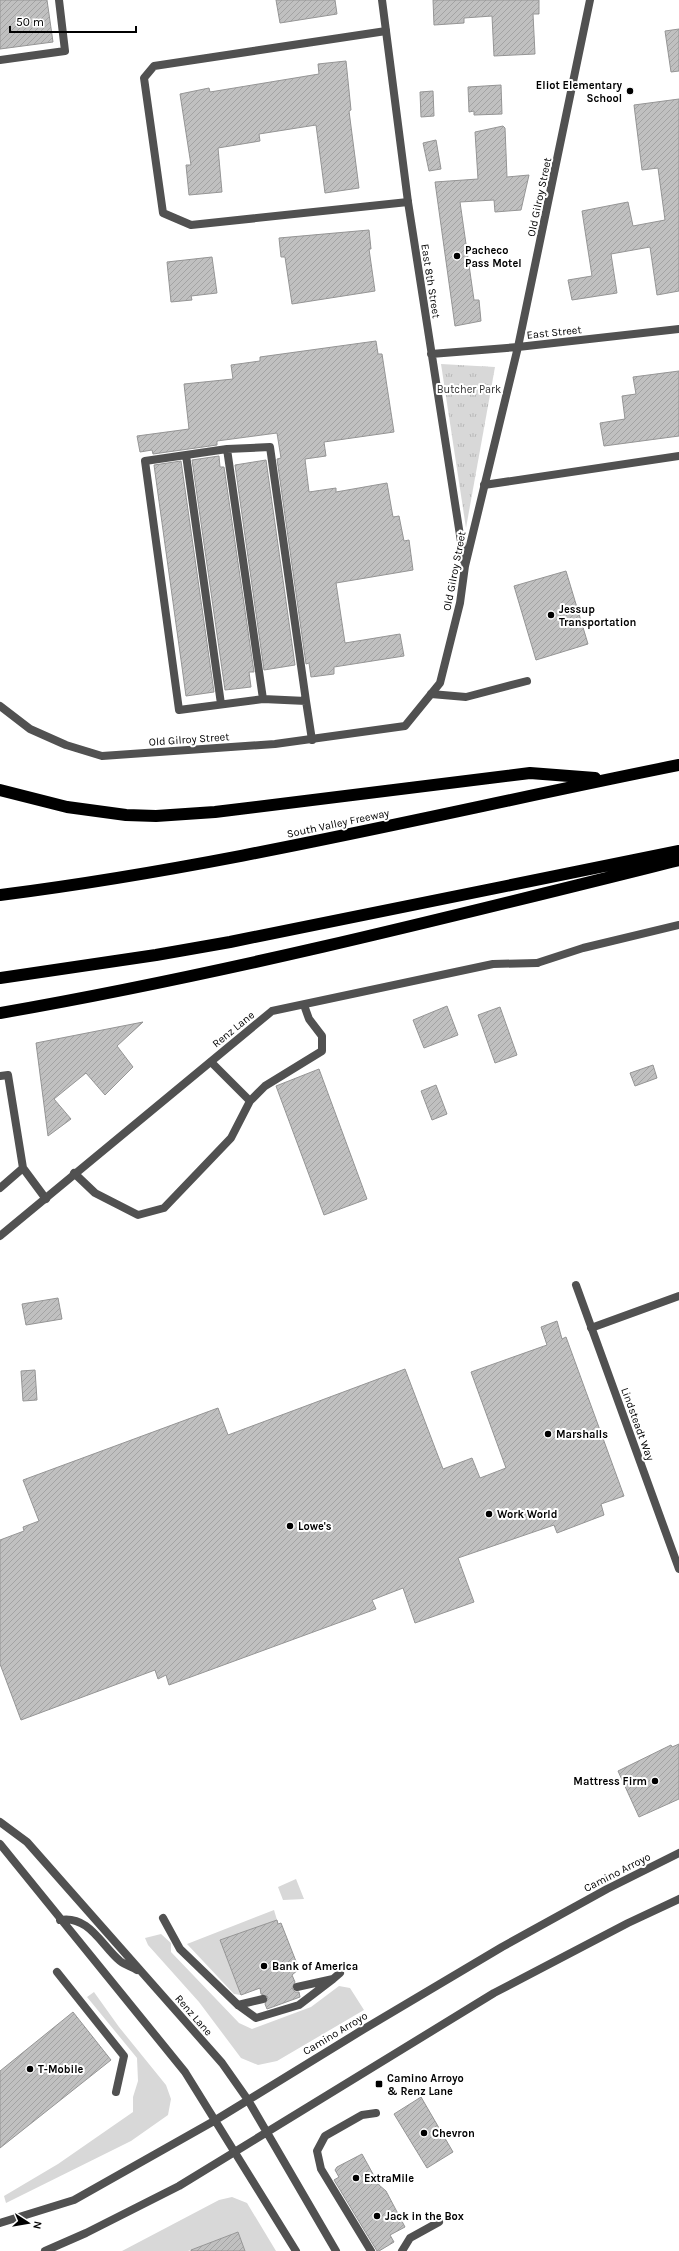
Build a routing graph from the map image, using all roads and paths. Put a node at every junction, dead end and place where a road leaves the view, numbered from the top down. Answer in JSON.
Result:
{"nodes":[{"id":1,"x":59,"y":0,"type":"edge"},
{"id":2,"x":382,"y":0,"type":"edge"},
{"id":3,"x":590,"y":0,"type":"edge"},
{"id":4,"x":386,"y":31,"type":"junction"},
{"id":5,"x":0,"y":60,"type":"edge"},
{"id":6,"x":408,"y":202,"type":"junction"},
{"id":7,"x":679,"y":329,"type":"edge"},
{"id":8,"x":518,"y":347,"type":"junction"},
{"id":9,"x":431,"y":354,"type":"junction"},
{"id":10,"x":227,"y":449,"type":"junction"},
{"id":11,"x":186,"y":455,"type":"junction"},
{"id":12,"x":679,"y":456,"type":"edge"},
{"id":13,"x":484,"y":485,"type":"junction"},
{"id":14,"x":464,"y":566,"type":"junction"},
{"id":15,"x":527,"y":682,"type":"dead end"},
{"id":16,"x":431,"y":694,"type":"junction"},
{"id":17,"x":262,"y":699,"type":"junction"},
{"id":18,"x":306,"y":700,"type":"junction"},
{"id":19,"x":221,"y":704,"type":"junction"},
{"id":20,"x":0,"y":706,"type":"edge"},
{"id":21,"x":312,"y":740,"type":"junction"},
{"id":22,"x":679,"y":765,"type":"edge"},
{"id":23,"x":610,"y":779,"type":"junction"},
{"id":24,"x":0,"y":790,"type":"edge"},
{"id":25,"x":679,"y":851,"type":"edge"},
{"id":26,"x":679,"y":860,"type":"edge"},
{"id":27,"x":0,"y":895,"type":"edge"},
{"id":28,"x":679,"y":925,"type":"edge"},
{"id":29,"x":4,"y":977,"type":"edge"},
{"id":30,"x":304,"y":1005,"type":"junction"},
{"id":31,"x":0,"y":1013,"type":"edge"},
{"id":32,"x":211,"y":1062,"type":"junction"},
{"id":33,"x":0,"y":1076,"type":"edge"},
{"id":34,"x":250,"y":1101,"type":"junction"},
{"id":35,"x":23,"y":1168,"type":"junction"},
{"id":36,"x":74,"y":1173,"type":"junction"},
{"id":37,"x":0,"y":1188,"type":"edge"},
{"id":38,"x":46,"y":1199,"type":"junction"},
{"id":39,"x":0,"y":1236,"type":"edge"},
{"id":40,"x":576,"y":1285,"type":"dead end"},
{"id":41,"x":679,"y":1296,"type":"edge"},
{"id":42,"x":591,"y":1328,"type":"junction"},
{"id":43,"x":679,"y":1569,"type":"edge"},
{"id":44,"x":0,"y":1822,"type":"edge"},
{"id":45,"x":0,"y":1844,"type":"edge"},
{"id":46,"x":679,"y":1853,"type":"edge"},
{"id":47,"x":679,"y":1900,"type":"edge"},
{"id":48,"x":163,"y":1918,"type":"dead end"},
{"id":49,"x":60,"y":1920,"type":"junction"},
{"id":50,"x":58,"y":1972,"type":"dead end"},
{"id":51,"x":141,"y":1972,"type":"junction"},
{"id":52,"x":297,"y":1987,"type":"dead end"},
{"id":53,"x":263,"y":1999,"type":"dead end"},
{"id":54,"x":238,"y":2005,"type":"junction"},
{"id":55,"x":116,"y":2092,"type":"dead end"},
{"id":56,"x":248,"y":2100,"type":"junction"},
{"id":57,"x":376,"y":2113,"type":"dead end"},
{"id":58,"x":214,"y":2121,"type":"junction"},
{"id":59,"x":266,"y":2133,"type":"junction"},
{"id":60,"x":235,"y":2152,"type":"junction"},
{"id":61,"x":439,"y":2222,"type":"dead end"},
{"id":62,"x":0,"y":2223,"type":"edge"},
{"id":63,"x":45,"y":2251,"type":"edge"},
{"id":64,"x":296,"y":2251,"type":"edge"},
{"id":65,"x":336,"y":2251,"type":"edge"},
{"id":66,"x":371,"y":2251,"type":"edge"},
{"id":67,"x":402,"y":2251,"type":"edge"}],
"edges":[{"from":1,"to":5,"type":"street"},
{"from":2,"to":4,"type":"street","name":"East 8th Street"},
{"from":3,"to":8,"type":"street","name":"Old Gilroy Street"},
{"from":4,"to":6,"type":"street","name":"East 8th Street"},
{"from":4,"to":6,"type":"street"},
{"from":6,"to":9,"type":"street","name":"East 8th Street"},
{"from":7,"to":8,"type":"street","name":"East Street"},
{"from":8,"to":9,"type":"street","name":"East Street"},
{"from":8,"to":13,"type":"street","name":"Old Gilroy Street"},
{"from":9,"to":14,"type":"street","name":"East 8th Street"},
{"from":10,"to":11,"type":"street"},
{"from":10,"to":17,"type":"street"},
{"from":10,"to":18,"type":"street"},
{"from":11,"to":19,"type":"street"},
{"from":11,"to":19,"type":"street"},
{"from":12,"to":13,"type":"street"},
{"from":13,"to":14,"type":"street","name":"Old Gilroy Street"},
{"from":14,"to":16,"type":"street","name":"Old Gilroy Street"},
{"from":15,"to":16,"type":"street"},
{"from":16,"to":21,"type":"street","name":"Old Gilroy Street"},
{"from":17,"to":18,"type":"street"},
{"from":17,"to":19,"type":"street"},
{"from":18,"to":21,"type":"street"},
{"from":20,"to":21,"type":"street","name":"Old Gilroy Street"},
{"from":22,"to":23,"type":"highway","name":"South Valley Freeway"},
{"from":23,"to":24,"type":"highway"},
{"from":23,"to":27,"type":"highway","name":"South Valley Freeway"},
{"from":25,"to":29,"type":"highway"},
{"from":26,"to":31,"type":"highway"},
{"from":28,"to":30,"type":"street","name":"Renz Lane"},
{"from":30,"to":32,"type":"street","name":"Renz Lane"},
{"from":30,"to":34,"type":"street"},
{"from":32,"to":34,"type":"street"},
{"from":32,"to":36,"type":"street","name":"Renz Lane"},
{"from":33,"to":35,"type":"street"},
{"from":34,"to":36,"type":"street"},
{"from":35,"to":37,"type":"street"},
{"from":35,"to":38,"type":"street"},
{"from":36,"to":38,"type":"street","name":"Renz Lane"},
{"from":38,"to":39,"type":"street","name":"Renz Lane"},
{"from":40,"to":42,"type":"street","name":"Lindsteadt Way"},
{"from":41,"to":42,"type":"street"},
{"from":42,"to":43,"type":"street","name":"Lindsteadt Way"},
{"from":44,"to":51,"type":"street","name":"Renz Lane"},
{"from":45,"to":49,"type":"street"},
{"from":46,"to":56,"type":"street","name":"Camino Arroyo"},
{"from":47,"to":59,"type":"street"},
{"from":48,"to":54,"type":"street"},
{"from":49,"to":51,"type":"street"},
{"from":49,"to":58,"type":"street"},
{"from":50,"to":55,"type":"street"},
{"from":51,"to":56,"type":"street","name":"Renz Lane"},
{"from":52,"to":54,"type":"street"},
{"from":53,"to":54,"type":"street"},
{"from":56,"to":58,"type":"street","name":"Camino Arroyo"},
{"from":56,"to":59,"type":"street","name":"Renz Lane"},
{"from":57,"to":66,"type":"street"},
{"from":58,"to":60,"type":"street"},
{"from":58,"to":62,"type":"street","name":"Camino Arroyo"},
{"from":59,"to":60,"type":"street"},
{"from":59,"to":65,"type":"street","name":"Renz Lane"},
{"from":60,"to":63,"type":"street"},
{"from":60,"to":64,"type":"street"},
{"from":61,"to":67,"type":"street"}]}
